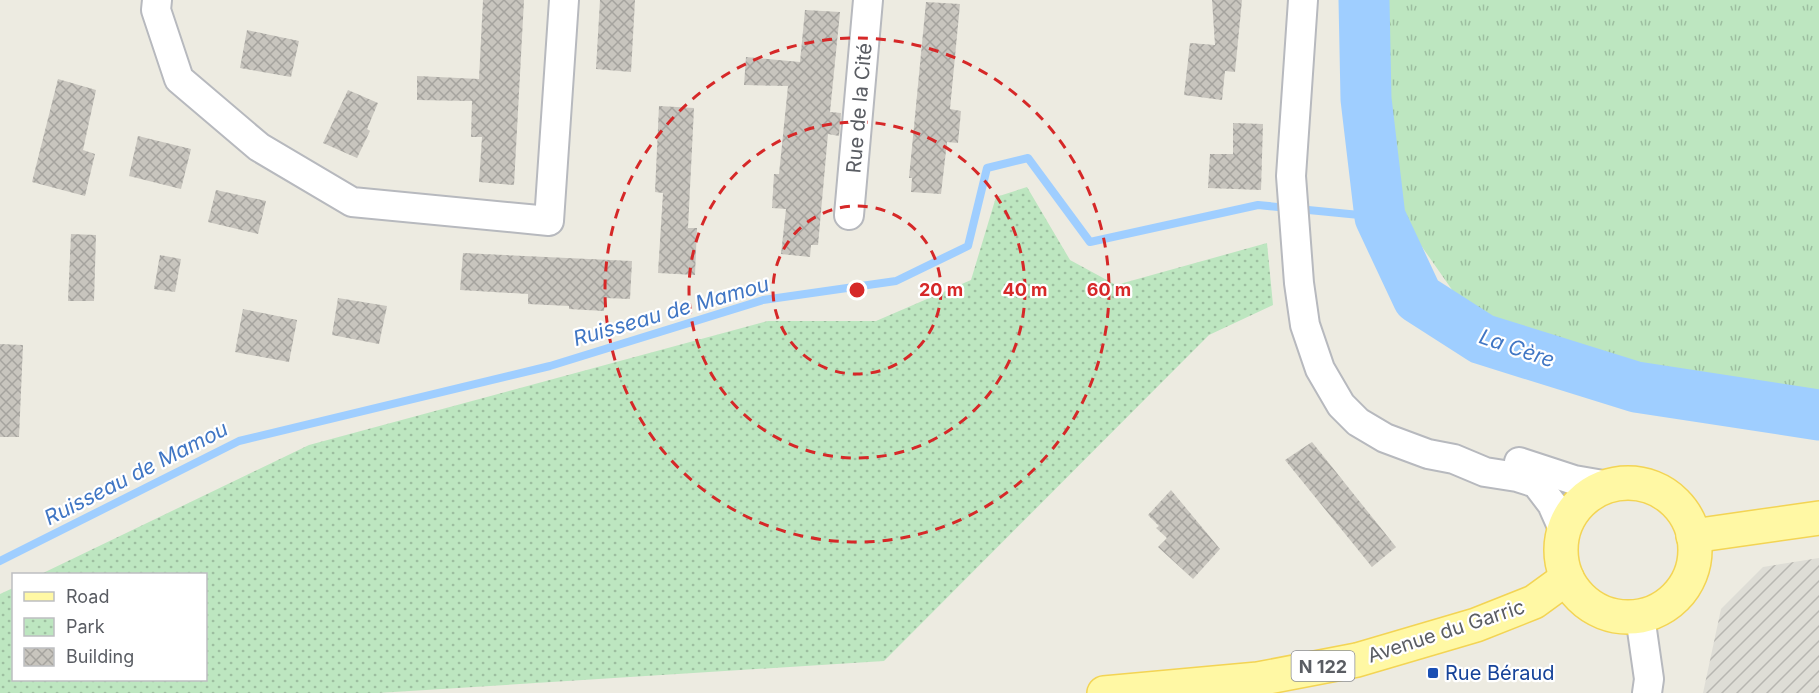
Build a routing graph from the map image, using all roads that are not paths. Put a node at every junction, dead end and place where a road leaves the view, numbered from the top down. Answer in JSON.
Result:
{"nodes":[{"id":1,"x":157,"y":0,"type":"edge"},
{"id":2,"x":564,"y":0,"type":"edge"},
{"id":3,"x":868,"y":0,"type":"edge"},
{"id":4,"x":1303,"y":0,"type":"edge"},
{"id":5,"x":849,"y":215,"type":"dead end"},
{"id":6,"x":1454,"y":459,"type":"junction"},
{"id":7,"x":1609,"y":486,"type":"junction"},
{"id":8,"x":1819,"y":518,"type":"edge"},
{"id":9,"x":1564,"y":531,"type":"junction"},
{"id":10,"x":1693,"y":536,"type":"junction"},
{"id":11,"x":1567,"y":578,"type":"junction"},
{"id":12,"x":1640,"y":616,"type":"junction"},
{"id":13,"x":1104,"y":693,"type":"edge"},
{"id":14,"x":1647,"y":693,"type":"edge"}],
"edges":[{"from":1,"to":2,"type":"street"},
{"from":3,"to":5,"type":"street","name":"Rue de la Cité"},
{"from":4,"to":6,"type":"street"},
{"from":6,"to":7,"type":"street"},
{"from":6,"to":9,"type":"street"},
{"from":7,"to":9,"type":"main road"},
{"from":7,"to":10,"type":"main road"},
{"from":8,"to":10,"type":"main road"},
{"from":9,"to":11,"type":"main road"},
{"from":10,"to":12,"type":"main road"},
{"from":11,"to":12,"type":"main road"},
{"from":11,"to":13,"type":"main road","name":"Avenue du Garric","number":"N 122"},
{"from":12,"to":14,"type":"street"}]}
